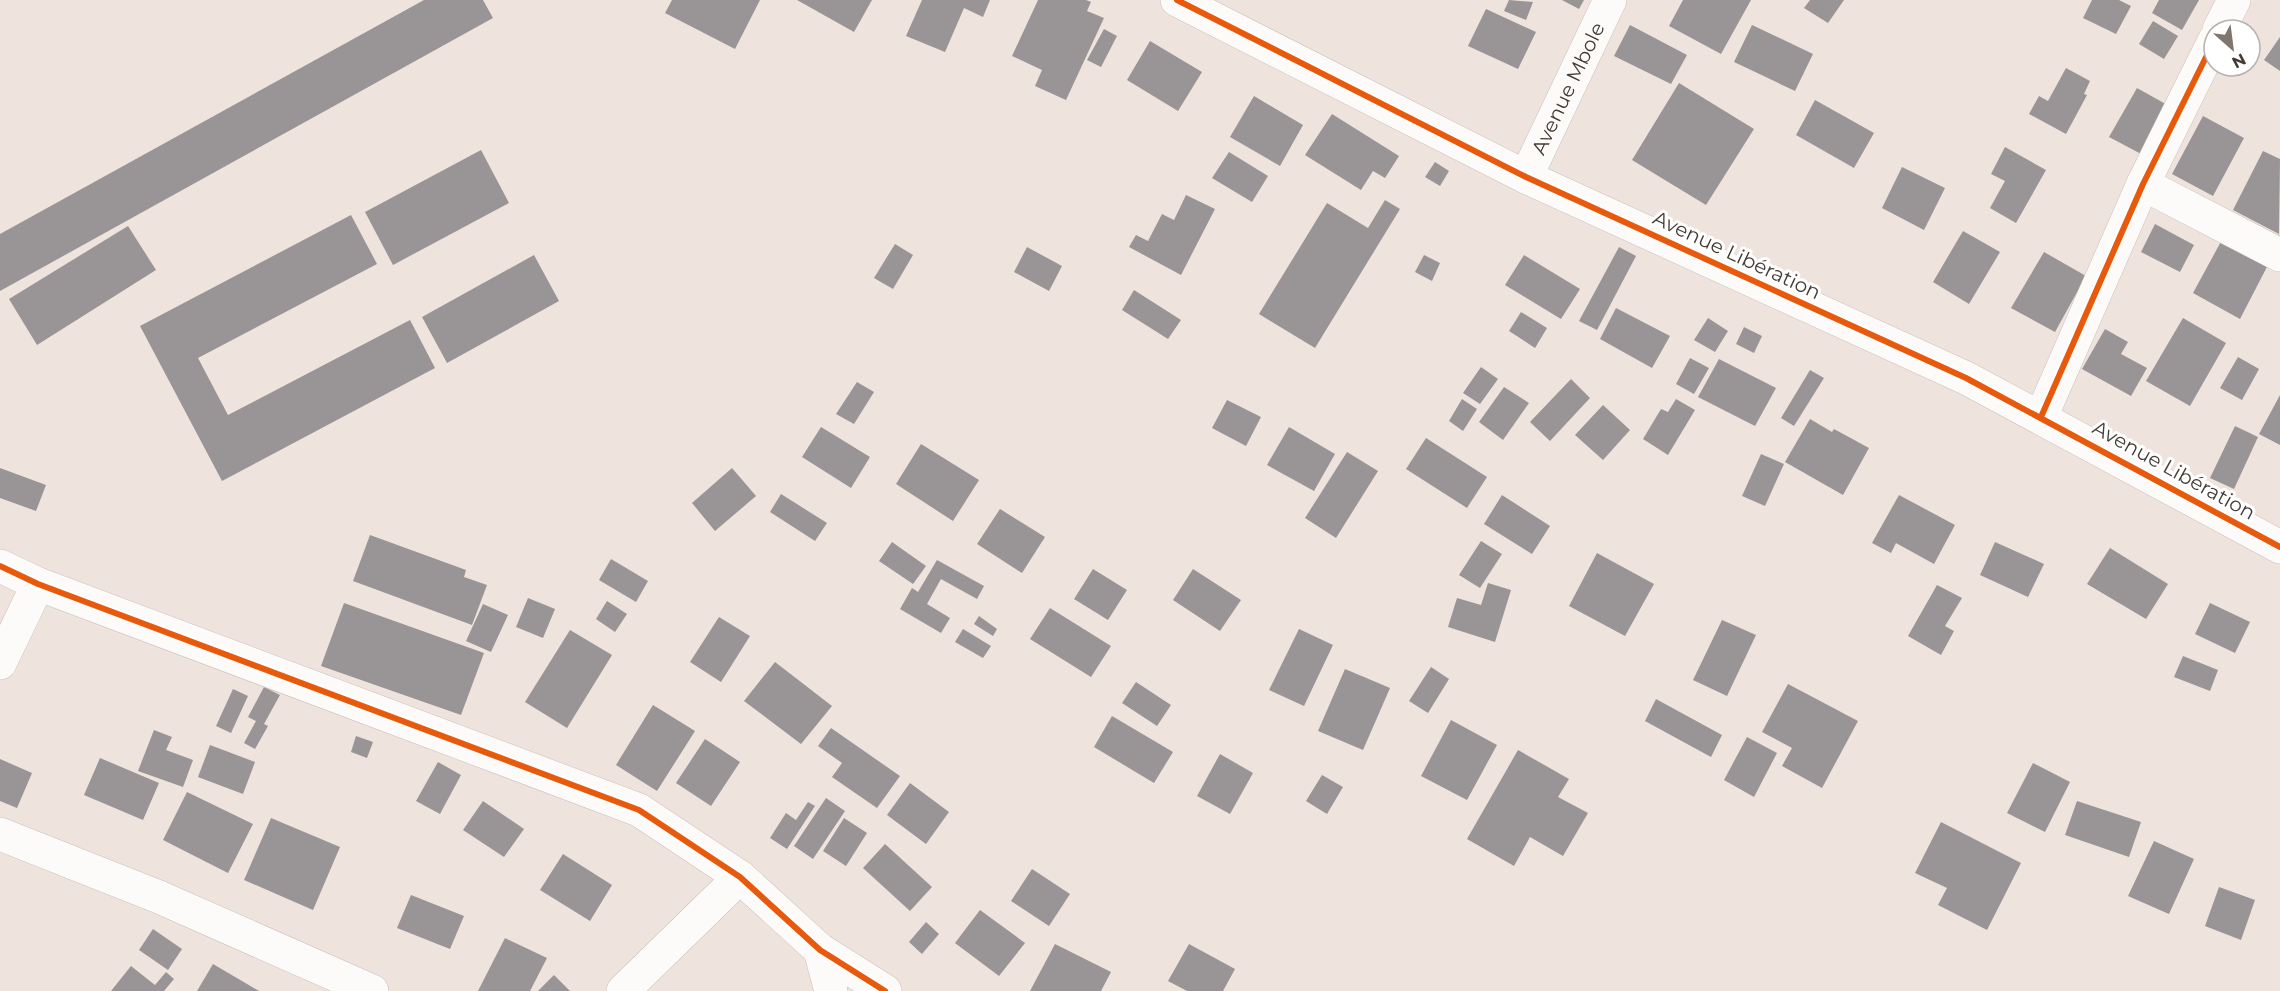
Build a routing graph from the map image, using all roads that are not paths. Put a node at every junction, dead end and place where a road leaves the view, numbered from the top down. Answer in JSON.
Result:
{"nodes":[{"id":1,"x":1177,"y":0,"type":"edge"},
{"id":2,"x":1610,"y":0,"type":"edge"},
{"id":3,"x":2234,"y":0,"type":"edge"},
{"id":4,"x":2225,"y":18,"type":"edge"},
{"id":5,"x":2202,"y":66,"type":"edge"},
{"id":6,"x":1526,"y":177,"type":"junction"},
{"id":7,"x":2144,"y":184,"type":"junction"},
{"id":8,"x":2280,"y":255,"type":"edge"},
{"id":9,"x":2041,"y":417,"type":"junction"},
{"id":10,"x":2280,"y":547,"type":"edge"},
{"id":11,"x":0,"y":566,"type":"edge"},
{"id":12,"x":38,"y":584,"type":"junction"},
{"id":13,"x":0,"y":663,"type":"edge"},
{"id":14,"x":0,"y":834,"type":"edge"},
{"id":15,"x":740,"y":877,"type":"junction"},
{"id":16,"x":819,"y":950,"type":"junction"},
{"id":17,"x":372,"y":991,"type":"edge"},
{"id":18,"x":623,"y":991,"type":"edge"},
{"id":19,"x":831,"y":991,"type":"edge"},
{"id":20,"x":885,"y":991,"type":"edge"}],
"edges":[{"from":1,"to":6,"type":"street","name":"Avenue Libération"},
{"from":2,"to":6,"type":"street","name":"Avenue Mbole"},
{"from":3,"to":4,"type":"street"},
{"from":5,"to":7,"type":"street"},
{"from":6,"to":9,"type":"street","name":"Avenue Libération"},
{"from":7,"to":8,"type":"street"},
{"from":7,"to":9,"type":"street"},
{"from":9,"to":10,"type":"street","name":"Avenue Libération"},
{"from":11,"to":12,"type":"street"},
{"from":12,"to":13,"type":"street"},
{"from":12,"to":15,"type":"street"},
{"from":14,"to":17,"type":"street"},
{"from":15,"to":16,"type":"street"},
{"from":15,"to":18,"type":"street"},
{"from":16,"to":19,"type":"street"},
{"from":16,"to":20,"type":"street"}]}
